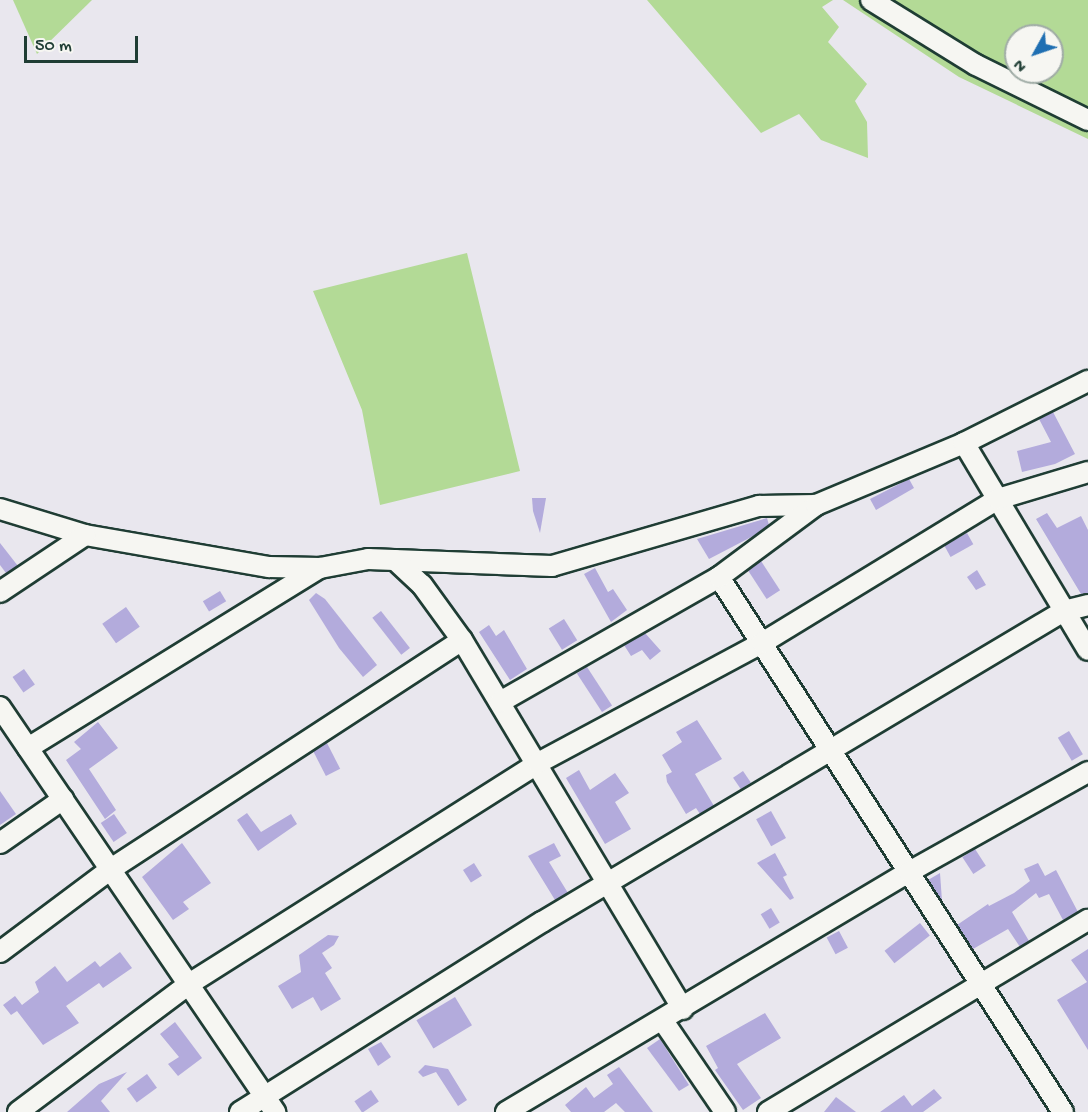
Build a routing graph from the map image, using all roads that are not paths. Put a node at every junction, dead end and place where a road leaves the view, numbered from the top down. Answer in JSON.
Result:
{"nodes":[{"id":1,"x":871,"y":0,"type":"edge"},
{"id":2,"x":1088,"y":120,"type":"edge"},
{"id":3,"x":1088,"y":381,"type":"edge"},
{"id":4,"x":964,"y":443,"type":"junction"},
{"id":5,"x":1088,"y":472,"type":"edge"},
{"id":6,"x":998,"y":499,"type":"junction"},
{"id":7,"x":816,"y":504,"type":"junction"},
{"id":8,"x":0,"y":509,"type":"edge"},
{"id":9,"x":85,"y":535,"type":"junction"},
{"id":10,"x":395,"y":560,"type":"junction"},
{"id":11,"x":320,"y":568,"type":"junction"},
{"id":12,"x":719,"y":577,"type":"junction"},
{"id":13,"x":0,"y":592,"type":"edge"},
{"id":14,"x":1088,"y":605,"type":"edge"},
{"id":15,"x":1064,"y":611,"type":"junction"},
{"id":16,"x":462,"y":640,"type":"junction"},
{"id":17,"x":762,"y":643,"type":"junction"},
{"id":18,"x":1088,"y":650,"type":"edge"},
{"id":19,"x":500,"y":702,"type":"junction"},
{"id":20,"x":0,"y":707,"type":"edge"},
{"id":21,"x":28,"y":748,"type":"junction"},
{"id":22,"x":831,"y":750,"type":"junction"},
{"id":23,"x":538,"y":763,"type":"junction"},
{"id":24,"x":1088,"y":772,"type":"edge"},
{"id":25,"x":63,"y":799,"type":"junction"},
{"id":26,"x":0,"y":843,"type":"edge"},
{"id":27,"x":111,"y":869,"type":"junction"},
{"id":28,"x":909,"y":872,"type":"junction"},
{"id":29,"x":609,"y":882,"type":"junction"},
{"id":30,"x":1088,"y":920,"type":"edge"},
{"id":31,"x":0,"y":952,"type":"edge"},
{"id":32,"x":189,"y":984,"type":"junction"},
{"id":33,"x":981,"y":984,"type":"junction"},
{"id":34,"x":683,"y":1009,"type":"junction"},
{"id":35,"x":663,"y":1021,"type":"junction"},
{"id":36,"x":264,"y":1095,"type":"junction"},
{"id":37,"x":18,"y":1112,"type":"edge"},
{"id":38,"x":240,"y":1112,"type":"edge"},
{"id":39,"x":275,"y":1112,"type":"edge"},
{"id":40,"x":506,"y":1112,"type":"edge"},
{"id":41,"x":725,"y":1112,"type":"edge"},
{"id":42,"x":768,"y":1112,"type":"edge"},
{"id":43,"x":1063,"y":1112,"type":"edge"}],
"edges":[{"from":1,"to":2,"type":"street"},
{"from":3,"to":4,"type":"street"},
{"from":4,"to":6,"type":"street"},
{"from":4,"to":7,"type":"street"},
{"from":5,"to":6,"type":"street"},
{"from":6,"to":15,"type":"street"},
{"from":6,"to":17,"type":"street"},
{"from":7,"to":10,"type":"street"},
{"from":7,"to":12,"type":"street"},
{"from":8,"to":9,"type":"street"},
{"from":9,"to":11,"type":"street"},
{"from":9,"to":13,"type":"street"},
{"from":10,"to":11,"type":"street"},
{"from":10,"to":16,"type":"street"},
{"from":11,"to":21,"type":"street"},
{"from":12,"to":17,"type":"street"},
{"from":12,"to":19,"type":"street"},
{"from":14,"to":15,"type":"street"},
{"from":15,"to":18,"type":"street"},
{"from":15,"to":22,"type":"street"},
{"from":16,"to":19,"type":"street"},
{"from":16,"to":27,"type":"street"},
{"from":17,"to":22,"type":"street"},
{"from":17,"to":23,"type":"street"},
{"from":19,"to":23,"type":"street"},
{"from":20,"to":21,"type":"street"},
{"from":21,"to":25,"type":"street"},
{"from":22,"to":28,"type":"street"},
{"from":22,"to":29,"type":"street"},
{"from":23,"to":29,"type":"street"},
{"from":23,"to":32,"type":"street"},
{"from":24,"to":28,"type":"street"},
{"from":25,"to":26,"type":"street"},
{"from":25,"to":27,"type":"street"},
{"from":27,"to":31,"type":"street"},
{"from":27,"to":32,"type":"street"},
{"from":28,"to":33,"type":"street"},
{"from":28,"to":34,"type":"street"},
{"from":29,"to":34,"type":"street"},
{"from":29,"to":36,"type":"street"},
{"from":30,"to":33,"type":"street"},
{"from":32,"to":36,"type":"street"},
{"from":32,"to":37,"type":"street"},
{"from":33,"to":42,"type":"street"},
{"from":33,"to":43,"type":"street"},
{"from":34,"to":35,"type":"street"},
{"from":35,"to":40,"type":"street"},
{"from":35,"to":41,"type":"street"},
{"from":36,"to":38,"type":"street"},
{"from":36,"to":39,"type":"street"}]}
